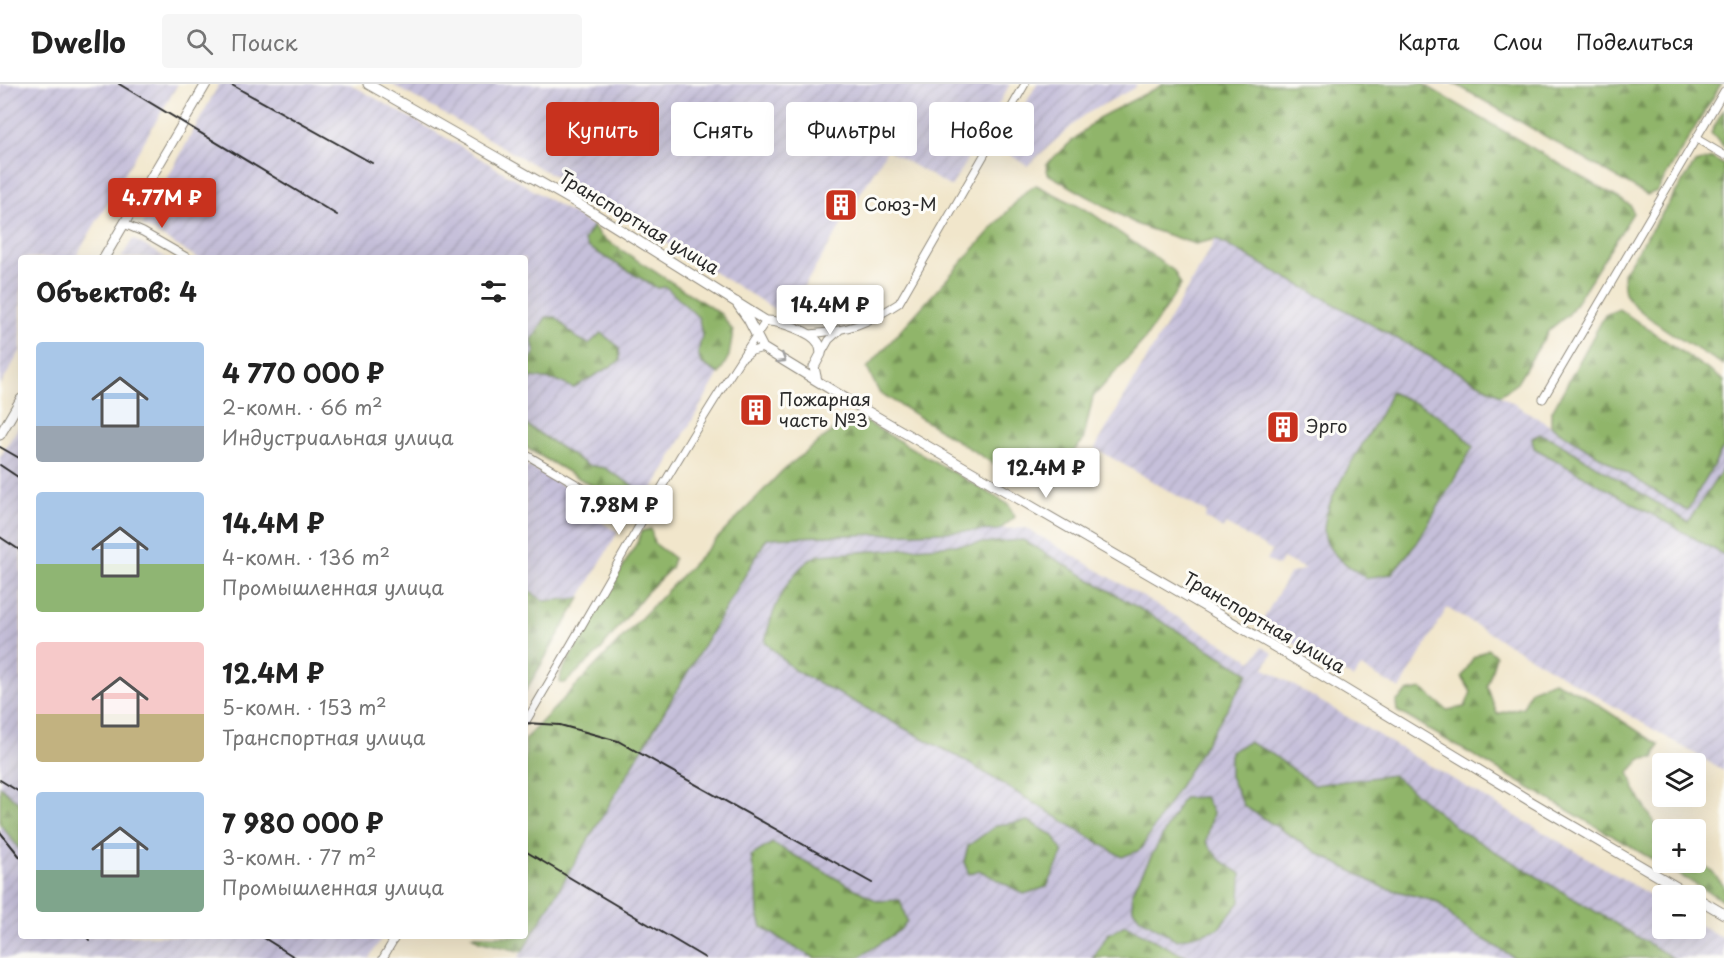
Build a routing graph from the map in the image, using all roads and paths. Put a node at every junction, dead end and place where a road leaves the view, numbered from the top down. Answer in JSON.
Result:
{"nodes":[{"id":1,"x":206,"y":84,"type":"edge"},
{"id":2,"x":368,"y":84,"type":"edge"},
{"id":3,"x":1025,"y":84,"type":"edge"},
{"id":4,"x":1724,"y":91,"type":"edge"},
{"id":5,"x":1697,"y":140,"type":"junction"},
{"id":6,"x":1724,"y":155,"type":"edge"},
{"id":7,"x":124,"y":224,"type":"junction"},
{"id":8,"x":106,"y":255,"type":"edge"},
{"id":9,"x":183,"y":255,"type":"edge"},
{"id":10,"x":736,"y":302,"type":"junction"},
{"id":11,"x":766,"y":321,"type":"junction"},
{"id":12,"x":839,"y":332,"type":"junction"},
{"id":13,"x":810,"y":334,"type":"junction"},
{"id":14,"x":756,"y":335,"type":"junction"},
{"id":15,"x":763,"y":348,"type":"junction"},
{"id":16,"x":821,"y":354,"type":"junction"},
{"id":17,"x":737,"y":363,"type":"junction"},
{"id":18,"x":814,"y":367,"type":"junction"},
{"id":19,"x":800,"y":370,"type":"junction"},
{"id":20,"x":817,"y":381,"type":"junction"},
{"id":21,"x":1543,"y":399,"type":"dead end"},
{"id":22,"x":18,"y":404,"type":"edge"},
{"id":23,"x":0,"y":435,"type":"edge"},
{"id":24,"x":528,"y":456,"type":"edge"},
{"id":25,"x":641,"y":522,"type":"junction"},
{"id":26,"x":528,"y":718,"type":"edge"},
{"id":27,"x":1675,"y":885,"type":"edge"},
{"id":28,"x":1706,"y":903,"type":"edge"},
{"id":29,"x":1724,"y":914,"type":"edge"},
{"id":30,"x":394,"y":939,"type":"edge"},
{"id":31,"x":383,"y":958,"type":"edge"}],
"edges":[{"from":1,"to":7,"type":"street"},
{"from":2,"to":10,"type":"street","name":"Транспортная улица"},
{"from":3,"to":12,"type":"street"},
{"from":4,"to":5,"type":"street"},
{"from":5,"to":6,"type":"street"},
{"from":5,"to":21,"type":"street"},
{"from":7,"to":8,"type":"street"},
{"from":7,"to":9,"type":"street"},
{"from":10,"to":11,"type":"street","name":"Транспортная улица"},
{"from":10,"to":14,"type":"street"},
{"from":11,"to":13,"type":"street","name":"Транспортная улица"},
{"from":11,"to":14,"type":"street"},
{"from":12,"to":13,"type":"street"},
{"from":12,"to":16,"type":"street"},
{"from":13,"to":16,"type":"street"},
{"from":14,"to":15,"type":"street"},
{"from":14,"to":17,"type":"street"},
{"from":15,"to":17,"type":"street"},
{"from":15,"to":19,"type":"street","name":"Транспортная улица","one_way":true},
{"from":16,"to":18,"type":"street"},
{"from":17,"to":25,"type":"street"},
{"from":18,"to":19,"type":"street"},
{"from":18,"to":20,"type":"street"},
{"from":19,"to":20,"type":"street","name":"Транспортная улица"},
{"from":20,"to":27,"type":"street","name":"Транспортная улица"},
{"from":22,"to":23,"type":"street"},
{"from":24,"to":25,"type":"street"},
{"from":25,"to":26,"type":"street"},
{"from":28,"to":29,"type":"street","name":"Транспортная улица"},
{"from":30,"to":31,"type":"street"}]}
